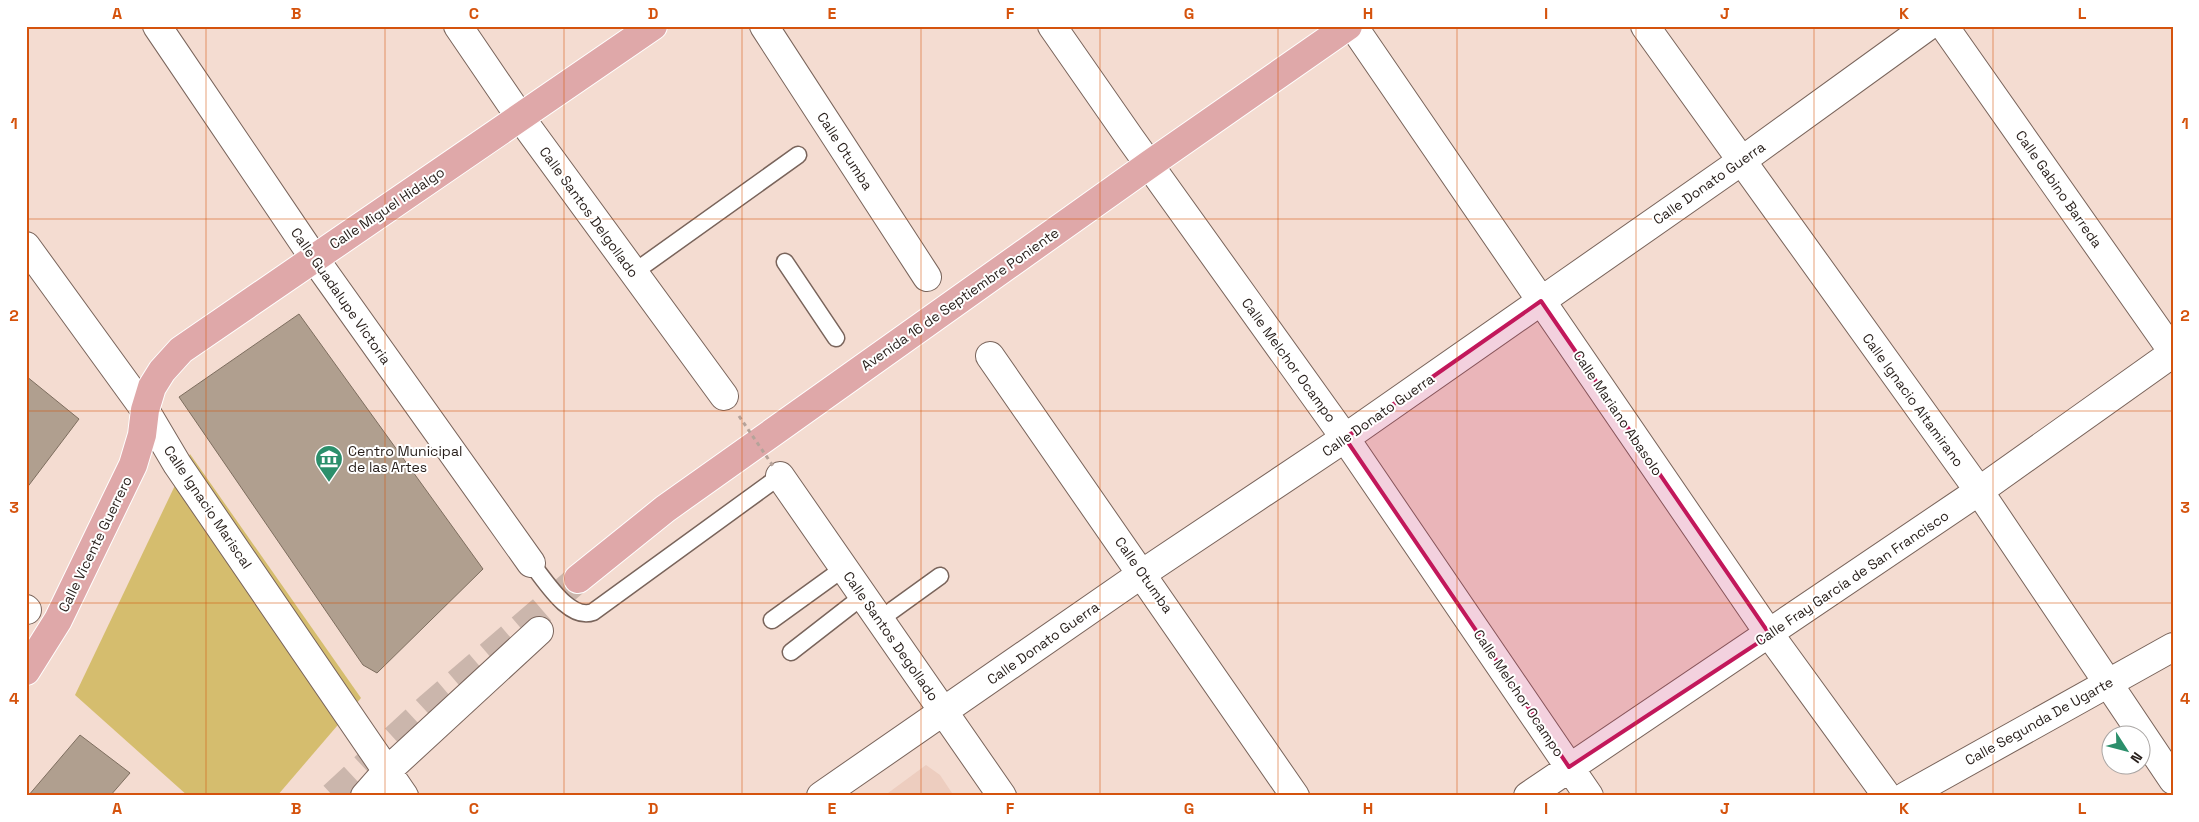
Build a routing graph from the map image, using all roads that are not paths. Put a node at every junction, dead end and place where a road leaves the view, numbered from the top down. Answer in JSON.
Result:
{"nodes":[{"id":1,"x":157,"y":26,"type":"edge"},
{"id":2,"x":458,"y":26,"type":"edge"},
{"id":3,"x":653,"y":26,"type":"edge"},
{"id":4,"x":764,"y":26,"type":"edge"},
{"id":5,"x":1052,"y":26,"type":"edge"},
{"id":6,"x":1348,"y":26,"type":"edge"},
{"id":7,"x":1353,"y":26,"type":"edge"},
{"id":8,"x":1645,"y":26,"type":"edge"},
{"id":9,"x":1928,"y":26,"type":"edge"},
{"id":10,"x":1944,"y":26,"type":"edge"},
{"id":11,"x":520,"y":117,"type":"junction"},
{"id":12,"x":798,"y":155,"type":"dead end"},
{"id":13,"x":1740,"y":162,"type":"junction"},
{"id":14,"x":1150,"y":164,"type":"junction"},
{"id":15,"x":26,"y":246,"type":"edge"},
{"id":16,"x":314,"y":258,"type":"junction"},
{"id":17,"x":786,"y":262,"type":"dead end"},
{"id":18,"x":633,"y":273,"type":"junction"},
{"id":19,"x":926,"y":277,"type":"dead end"},
{"id":20,"x":1542,"y":302,"type":"junction"},
{"id":21,"x":836,"y":338,"type":"dead end"},
{"id":22,"x":2173,"y":353,"type":"edge"},
{"id":23,"x":990,"y":356,"type":"dead end"},
{"id":24,"x":732,"y":406,"type":"road end"},
{"id":25,"x":145,"y":410,"type":"junction"},
{"id":26,"x":1345,"y":438,"type":"junction"},
{"id":27,"x":777,"y":471,"type":"joint"},
{"id":28,"x":1979,"y":491,"type":"junction"},
{"id":29,"x":531,"y":563,"type":"joint"},
{"id":30,"x":844,"y":568,"type":"junction"},
{"id":31,"x":1143,"y":573,"type":"junction"},
{"id":32,"x":940,"y":576,"type":"dead end"},
{"id":33,"x":578,"y":579,"type":"tunnel mouth"},
{"id":34,"x":863,"y":596,"type":"junction"},
{"id":35,"x":772,"y":620,"type":"dead end"},
{"id":36,"x":879,"y":620,"type":"junction"},
{"id":37,"x":539,"y":631,"type":"dead end"},
{"id":38,"x":1770,"y":635,"type":"junction"},
{"id":39,"x":2173,"y":647,"type":"edge"},
{"id":40,"x":791,"y":652,"type":"dead end"},
{"id":41,"x":26,"y":671,"type":"edge"},
{"id":42,"x":2107,"y":684,"type":"junction"},
{"id":43,"x":944,"y":713,"type":"junction"},
{"id":44,"x":1569,"y":767,"type":"junction"},
{"id":45,"x":387,"y":771,"type":"junction"},
{"id":46,"x":2173,"y":780,"type":"edge"},
{"id":47,"x":365,"y":796,"type":"edge"},
{"id":48,"x":404,"y":796,"type":"edge"},
{"id":49,"x":821,"y":796,"type":"edge"},
{"id":50,"x":1002,"y":796,"type":"edge"},
{"id":51,"x":1295,"y":796,"type":"edge"},
{"id":52,"x":1528,"y":796,"type":"edge"},
{"id":53,"x":1588,"y":796,"type":"edge"},
{"id":54,"x":1886,"y":796,"type":"edge"},
{"id":55,"x":1906,"y":796,"type":"edge"}],
"edges":[{"from":1,"to":16,"type":"street","name":"Calle Guadalupe Victoria"},
{"from":2,"to":11,"type":"street","name":"Calle Santos Delgollado"},
{"from":3,"to":11,"type":"main road","name":"Calle Miguel Hidalgo"},
{"from":4,"to":19,"type":"street","name":"Calle Otumba"},
{"from":5,"to":14,"type":"street","name":"Calle Melchor Ocampo"},
{"from":6,"to":14,"type":"main road","name":"Avenida 16 de Septiembre Poniente"},
{"from":7,"to":20,"type":"street","name":"Calle Mariano Abasolo"},
{"from":8,"to":13,"type":"street","name":"Calle Ignacio Altamirano"},
{"from":9,"to":13,"type":"street","name":"Calle Donato Guerra"},
{"from":10,"to":22,"type":"street","name":"Calle Gabino Barreda"},
{"from":11,"to":16,"type":"main road","name":"Calle Miguel Hidalgo"},
{"from":11,"to":18,"type":"street","name":"Calle Santos Delgollado"},
{"from":12,"to":18,"type":"lane"},
{"from":13,"to":20,"type":"street","name":"Calle Donato Guerra"},
{"from":13,"to":28,"type":"street","name":"Calle Ignacio Altamirano"},
{"from":14,"to":26,"type":"street","name":"Calle Melchor Ocampo"},
{"from":14,"to":33,"type":"main road","name":"Avenida 16 de Septiembre Poniente"},
{"from":15,"to":25,"type":"street","name":"Calle Ignacio Mariscal"},
{"from":16,"to":25,"type":"main road","name":"Calle Miguel Hidalgo"},
{"from":16,"to":29,"type":"street","name":"Calle Guadalupe Victoria"},
{"from":17,"to":21,"type":"lane"},
{"from":18,"to":24,"type":"street","name":"Calle Santos Delgollado"},
{"from":20,"to":26,"type":"street","name":"Calle Donato Guerra"},
{"from":20,"to":38,"type":"street","name":"Calle Mariano Abasolo"},
{"from":22,"to":28,"type":"street","name":"Calle Fray García de San Francisco"},
{"from":23,"to":31,"type":"street","name":"Calle Otumba"},
{"from":25,"to":41,"type":"main road","name":"Calle Vicente Guerrero"},
{"from":25,"to":45,"type":"street","name":"Calle Ignacio Mariscal"},
{"from":26,"to":31,"type":"street","name":"Calle Donato Guerra"},
{"from":26,"to":44,"type":"street","name":"Calle Melchor Ocampo"},
{"from":27,"to":29,"type":"lane"},
{"from":27,"to":30,"type":"street","name":"Calle Santos Degollado"},
{"from":28,"to":38,"type":"street","name":"Calle Fray García de San Francisco"},
{"from":28,"to":42,"type":"street","name":"Calle Ignacio Altamirano"},
{"from":30,"to":34,"type":"street","name":"Calle Santos Degollado"},
{"from":30,"to":35,"type":"lane"},
{"from":31,"to":43,"type":"street","name":"Calle Donato Guerra"},
{"from":31,"to":51,"type":"street","name":"Calle Otumba"},
{"from":32,"to":36,"type":"lane"},
{"from":34,"to":36,"type":"street","name":"Calle Santos Degollado"},
{"from":34,"to":40,"type":"lane"},
{"from":36,"to":43,"type":"street","name":"Calle Santos Degollado"},
{"from":37,"to":45,"type":"street"},
{"from":38,"to":44,"type":"street","name":"Calle Fray García de San Francisco"},
{"from":38,"to":54,"type":"street","name":"Calle Mariano Abasolo"},
{"from":39,"to":42,"type":"street","name":"Calle Segunda De Ugarte"},
{"from":42,"to":46,"type":"street","name":"Calle Ignacio Altamirano"},
{"from":42,"to":55,"type":"street","name":"Calle Segunda De Ugarte"},
{"from":43,"to":49,"type":"street","name":"Calle Donato Guerra"},
{"from":43,"to":50,"type":"street","name":"Calle Santos Degollado"},
{"from":44,"to":52,"type":"street","name":"Calle Fray García de San Francisco"},
{"from":44,"to":53,"type":"street","name":"Calle Melchor Ocampo"},
{"from":45,"to":47,"type":"street"},
{"from":45,"to":48,"type":"street","name":"Calle Ignacio Mariscal"}]}
